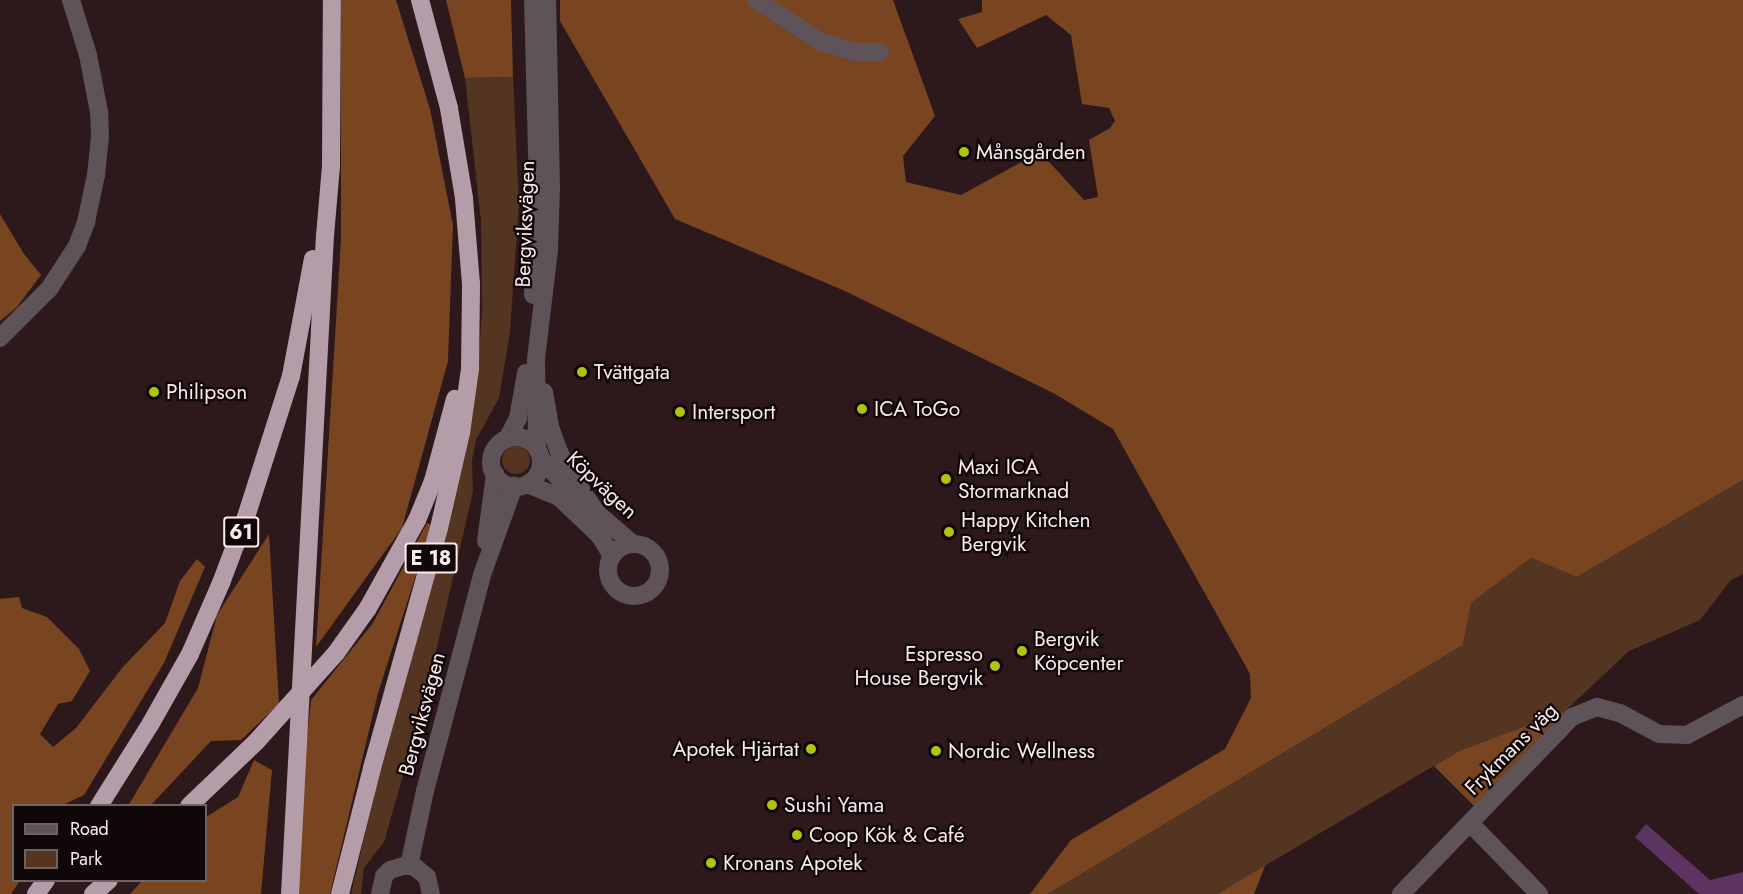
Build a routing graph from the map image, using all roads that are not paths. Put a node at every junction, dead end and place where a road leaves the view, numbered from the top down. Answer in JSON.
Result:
{"nodes":[{"id":1,"x":71,"y":0,"type":"edge"},
{"id":2,"x":332,"y":0,"type":"edge"},
{"id":3,"x":420,"y":0,"type":"edge"},
{"id":4,"x":533,"y":0,"type":"edge"},
{"id":5,"x":547,"y":0,"type":"edge"},
{"id":6,"x":756,"y":0,"type":"edge"},
{"id":7,"x":880,"y":52,"type":"dead end"},
{"id":8,"x":325,"y":236,"type":"junction"},
{"id":9,"x":471,"y":284,"type":"junction"},
{"id":10,"x":544,"y":300,"type":"junction"},
{"id":11,"x":0,"y":338,"type":"edge"},
{"id":12,"x":507,"y":438,"type":"junction"},
{"id":13,"x":539,"y":454,"type":"junction"},
{"id":14,"x":495,"y":474,"type":"junction"},
{"id":15,"x":521,"y":485,"type":"junction"},
{"id":16,"x":599,"y":516,"type":"junction"},
{"id":17,"x":633,"y":544,"type":"junction"},
{"id":18,"x":612,"y":555,"type":"junction"},
{"id":19,"x":482,"y":575,"type":"junction"},
{"id":20,"x":1743,"y":705,"type":"edge"},
{"id":21,"x":100,"y":804,"type":"edge"},
{"id":22,"x":191,"y":804,"type":"edge"},
{"id":23,"x":1470,"y":823,"type":"junction"},
{"id":24,"x":409,"y":866,"type":"junction"},
{"id":25,"x":107,"y":882,"type":"edge"},
{"id":26,"x":93,"y":894,"type":"edge"},
{"id":27,"x":290,"y":894,"type":"edge"},
{"id":28,"x":340,"y":894,"type":"edge"},
{"id":29,"x":380,"y":894,"type":"edge"},
{"id":30,"x":431,"y":894,"type":"edge"},
{"id":31,"x":1401,"y":894,"type":"edge"},
{"id":32,"x":1539,"y":894,"type":"edge"}],
"edges":[{"from":1,"to":11,"type":"street"},
{"from":2,"to":8,"type":"highway"},
{"from":3,"to":9,"type":"highway","number":"E 18"},
{"from":4,"to":12,"type":"street","name":"Bergviksvägen"},
{"from":5,"to":10,"type":"street","name":"Bergviksvägen"},
{"from":6,"to":7,"type":"street"},
{"from":8,"to":21,"type":"highway","number":"61"},
{"from":8,"to":27,"type":"highway"},
{"from":9,"to":22,"type":"highway","bridge":true},
{"from":9,"to":28,"type":"highway","number":"E 18"},
{"from":10,"to":13,"type":"street","name":"Bergviksvägen"},
{"from":10,"to":16,"type":"street"},
{"from":12,"to":13,"type":"street"},
{"from":12,"to":14,"type":"street"},
{"from":13,"to":15,"type":"street"},
{"from":13,"to":16,"type":"street","name":"Köpvägen"},
{"from":14,"to":15,"type":"street"},
{"from":14,"to":19,"type":"street","name":"Bergviksvägen"},
{"from":15,"to":18,"type":"street","name":"Köpvägen"},
{"from":15,"to":19,"type":"street","name":"Bergviksvägen"},
{"from":16,"to":17,"type":"street","name":"Köpvägen"},
{"from":17,"to":18,"type":"street"},
{"from":17,"to":18,"type":"street"},
{"from":19,"to":24,"type":"street","name":"Bergviksvägen"},
{"from":20,"to":23,"type":"street","name":"Frykmans väg"},
{"from":23,"to":31,"type":"street","name":"Frykmans väg"},
{"from":23,"to":32,"type":"street"},
{"from":24,"to":29,"type":"street"},
{"from":24,"to":30,"type":"street"},
{"from":25,"to":26,"type":"highway"}]}
